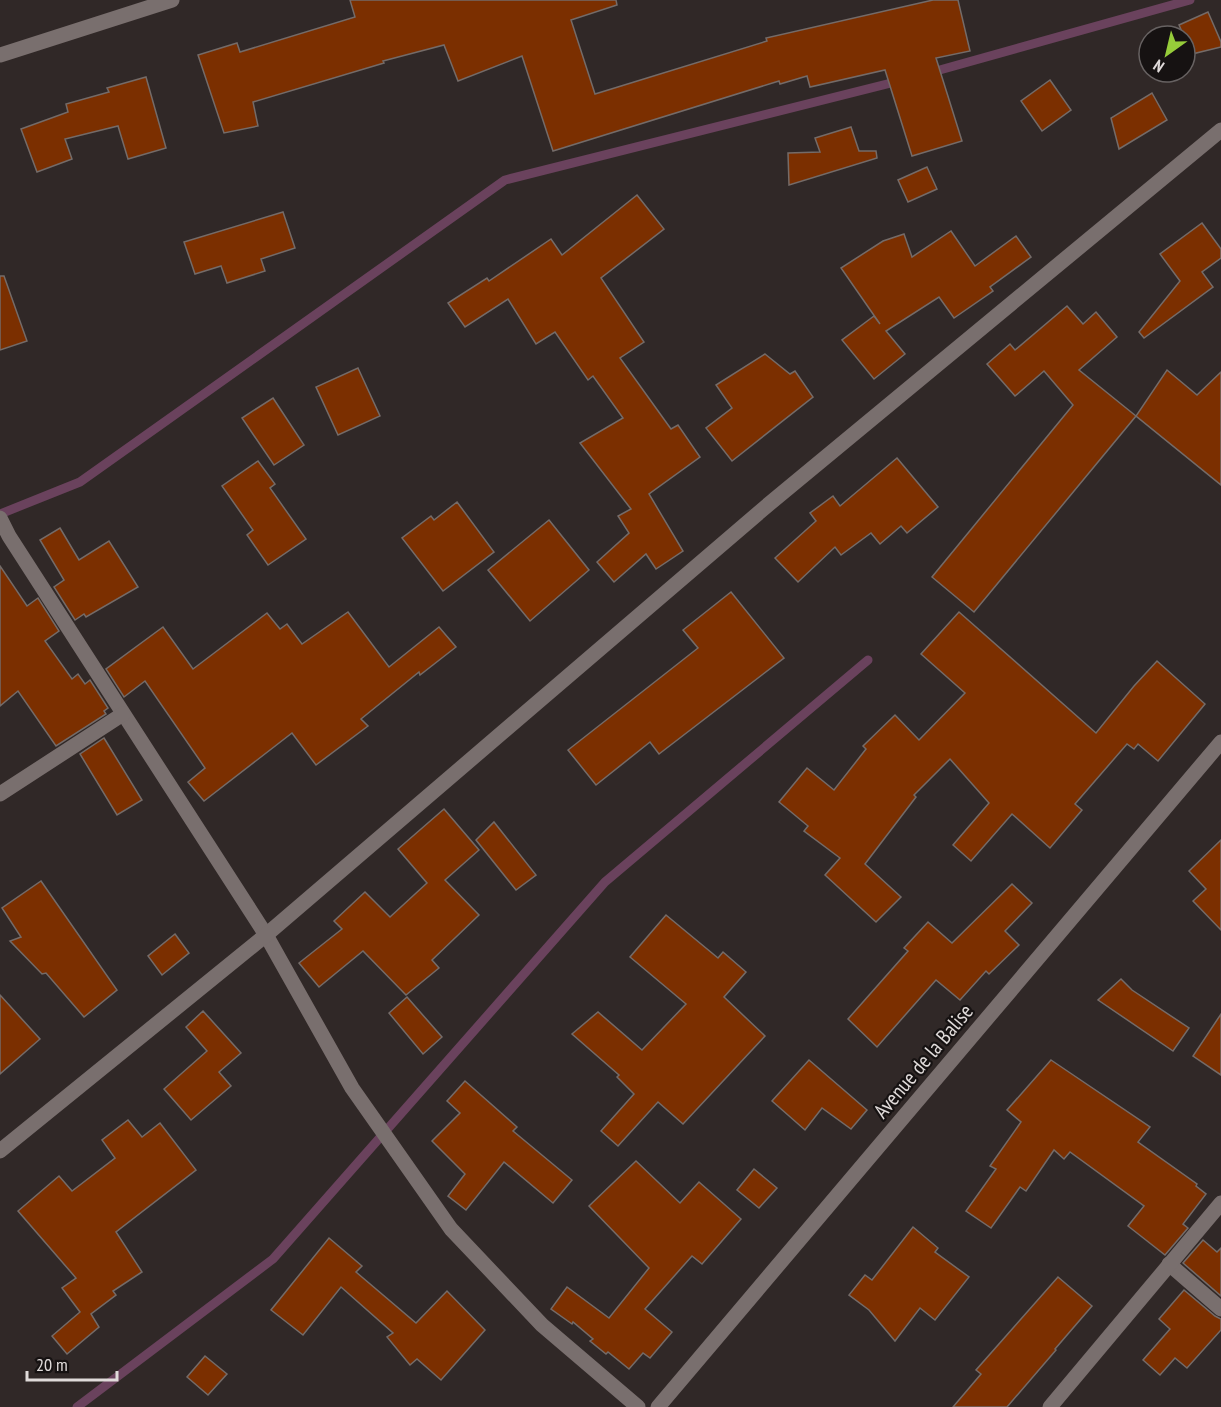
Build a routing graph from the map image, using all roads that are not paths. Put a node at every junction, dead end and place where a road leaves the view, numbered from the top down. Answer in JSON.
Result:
{"nodes":[{"id":1,"x":172,"y":0,"type":"edge"},
{"id":2,"x":0,"y":55,"type":"edge"},
{"id":3,"x":1221,"y":130,"type":"edge"},
{"id":4,"x":0,"y":518,"type":"edge"},
{"id":5,"x":123,"y":714,"type":"junction"},
{"id":6,"x":1221,"y":742,"type":"edge"},
{"id":7,"x":0,"y":794,"type":"edge"},
{"id":8,"x":266,"y":935,"type":"junction"},
{"id":9,"x":0,"y":1151,"type":"edge"},
{"id":10,"x":1221,"y":1203,"type":"edge"},
{"id":11,"x":1169,"y":1264,"type":"junction"},
{"id":12,"x":1221,"y":1310,"type":"edge"},
{"id":13,"x":638,"y":1407,"type":"edge"},
{"id":14,"x":658,"y":1407,"type":"edge"},
{"id":15,"x":1050,"y":1407,"type":"edge"}],
"edges":[{"from":1,"to":2,"type":"street"},
{"from":3,"to":8,"type":"street"},
{"from":4,"to":5,"type":"street"},
{"from":5,"to":7,"type":"street"},
{"from":5,"to":8,"type":"street"},
{"from":6,"to":14,"type":"street","name":"Avenue de la Balise"},
{"from":8,"to":9,"type":"street"},
{"from":8,"to":13,"type":"street"},
{"from":10,"to":11,"type":"street"},
{"from":11,"to":12,"type":"street"},
{"from":11,"to":15,"type":"street"}]}
